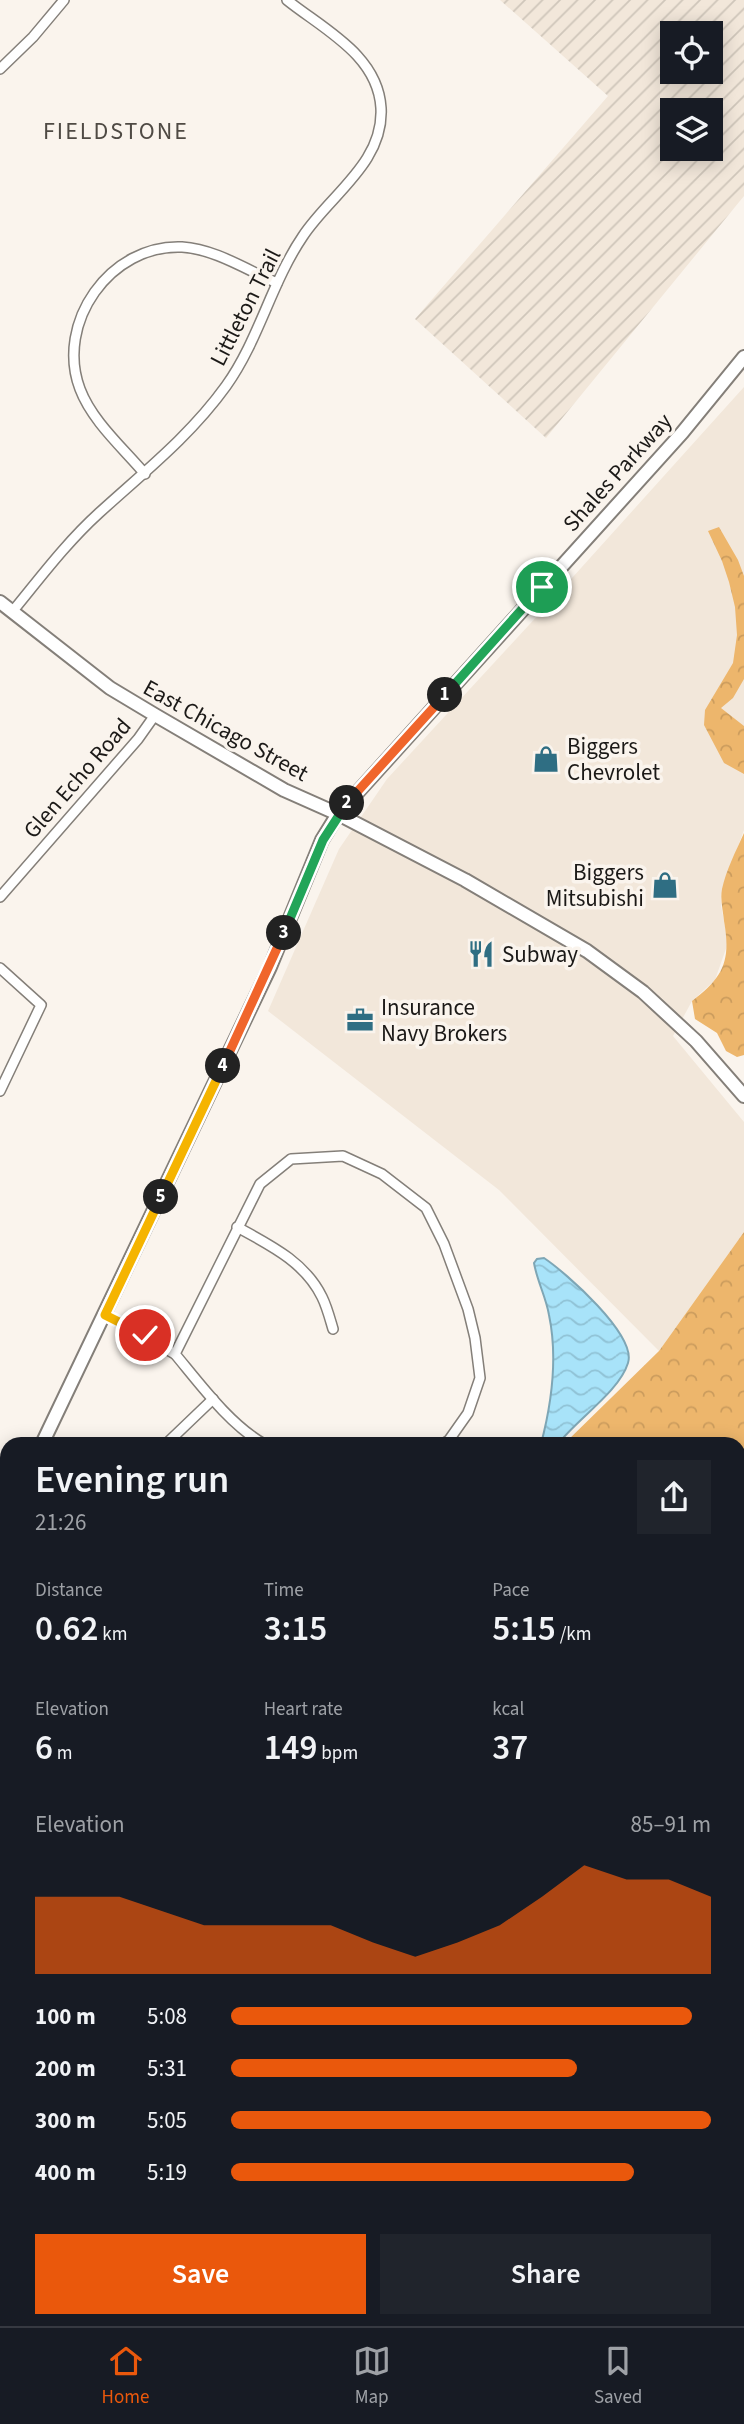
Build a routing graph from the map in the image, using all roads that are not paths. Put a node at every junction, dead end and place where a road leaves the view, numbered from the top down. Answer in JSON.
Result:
{"nodes":[{"id":1,"x":64,"y":0,"type":"edge"},
{"id":2,"x":287,"y":0,"type":"edge"},
{"id":3,"x":0,"y":69,"type":"edge"},
{"id":4,"x":277,"y":283,"type":"junction"},
{"id":5,"x":744,"y":357,"type":"edge"},
{"id":6,"x":145,"y":474,"type":"junction"},
{"id":7,"x":0,"y":602,"type":"edge"},
{"id":8,"x":12,"y":612,"type":"junction"},
{"id":9,"x":155,"y":715,"type":"junction"},
{"id":10,"x":338,"y":814,"type":"junction"},
{"id":11,"x":0,"y":897,"type":"edge"},
{"id":12,"x":0,"y":968,"type":"edge"},
{"id":13,"x":0,"y":1091,"type":"edge"},
{"id":14,"x":744,"y":1096,"type":"edge"},
{"id":15,"x":237,"y":1227,"type":"junction"},
{"id":16,"x":105,"y":1315,"type":"junction"},
{"id":17,"x":333,"y":1329,"type":"dead end"},
{"id":18,"x":175,"y":1354,"type":"junction"},
{"id":19,"x":213,"y":1399,"type":"junction"},
{"id":20,"x":45,"y":1437,"type":"edge"},
{"id":21,"x":173,"y":1437,"type":"edge"},
{"id":22,"x":253,"y":1437,"type":"edge"},
{"id":23,"x":451,"y":1437,"type":"edge"}],
"edges":[{"from":1,"to":3,"type":"street"},
{"from":2,"to":4,"type":"street","name":"Littleton Trail"},
{"from":4,"to":6,"type":"street","name":"Littleton Trail"},
{"from":4,"to":6,"type":"street"},
{"from":5,"to":10,"type":"street","name":"Shales Parkway"},
{"from":6,"to":8,"type":"street","name":"Littleton Trail"},
{"from":7,"to":8,"type":"street","name":"East Chicago Street"},
{"from":8,"to":9,"type":"street","name":"East Chicago Street"},
{"from":9,"to":10,"type":"street","name":"East Chicago Street"},
{"from":9,"to":11,"type":"street","name":"Glen Echo Road"},
{"from":10,"to":14,"type":"street","name":"East Chicago Street"},
{"from":10,"to":16,"type":"street","name":"Shales Parkway"},
{"from":12,"to":13,"type":"street"},
{"from":15,"to":17,"type":"street"},
{"from":15,"to":18,"type":"street"},
{"from":15,"to":23,"type":"street"},
{"from":16,"to":18,"type":"street"},
{"from":16,"to":20,"type":"street","name":"Shales Parkway"},
{"from":18,"to":19,"type":"street"},
{"from":19,"to":21,"type":"street"},
{"from":19,"to":22,"type":"street"}]}
